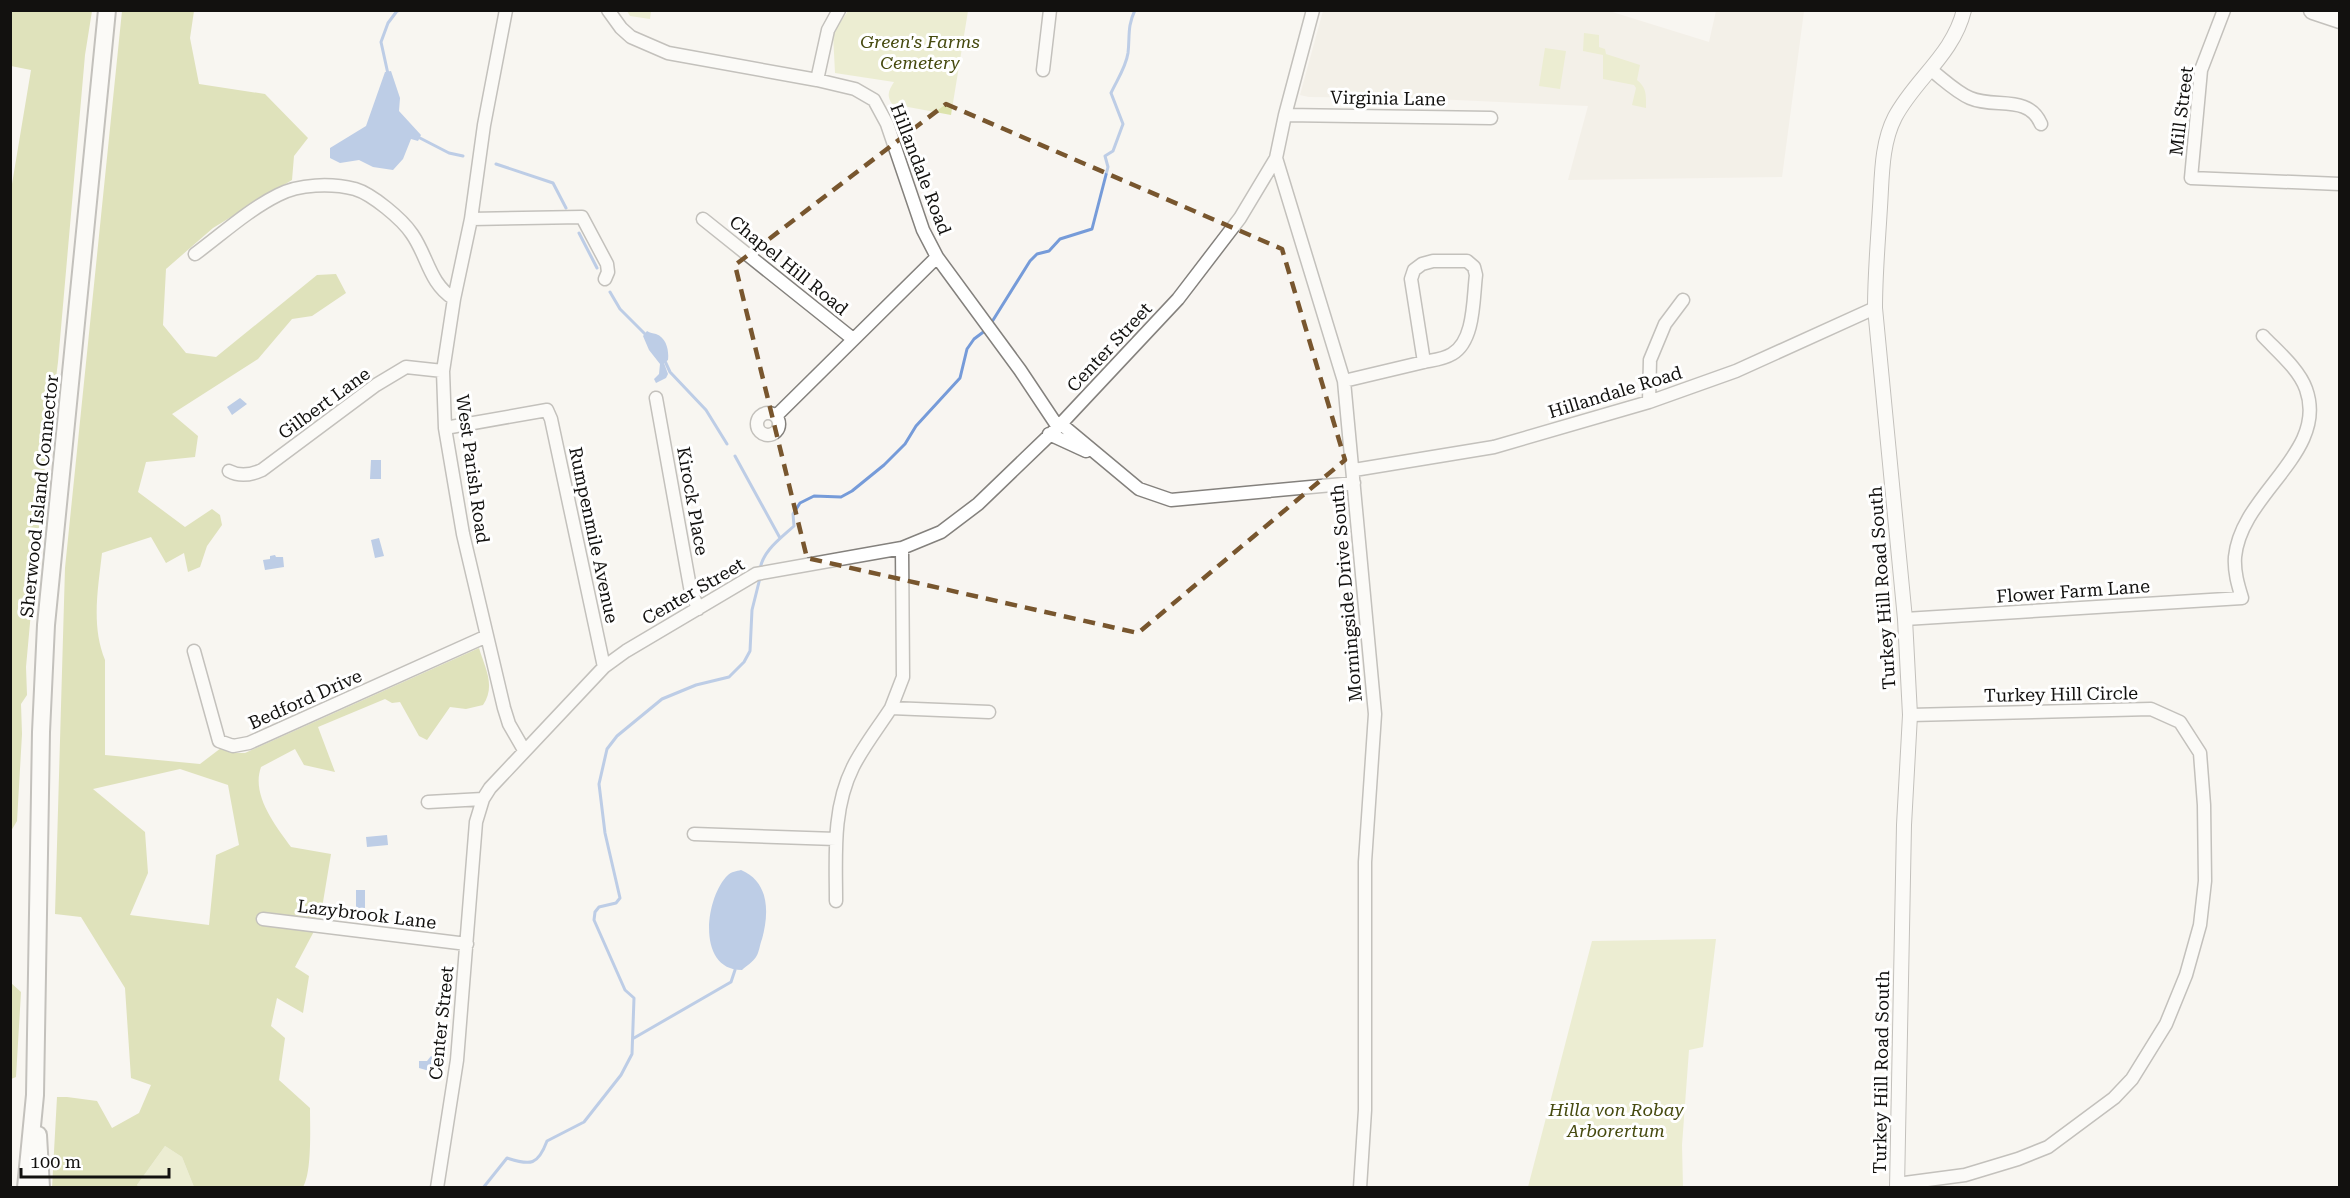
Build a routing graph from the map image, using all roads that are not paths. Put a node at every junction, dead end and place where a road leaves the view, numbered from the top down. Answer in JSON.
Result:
{"nodes":[{"id":1,"x":106,"y":10,"type":"edge"},
{"id":2,"x":506,"y":10,"type":"edge"},
{"id":3,"x":608,"y":10,"type":"edge"},
{"id":4,"x":840,"y":10,"type":"edge"},
{"id":5,"x":1050,"y":10,"type":"edge"},
{"id":6,"x":1313,"y":10,"type":"edge"},
{"id":7,"x":1964,"y":10,"type":"edge"},
{"id":8,"x":2224,"y":10,"type":"edge"},
{"id":9,"x":2313,"y":10,"type":"edge"},
{"id":10,"x":2340,"y":19,"type":"edge"},
{"id":11,"x":1043,"y":70,"type":"dead end"},
{"id":12,"x":1932,"y":70,"type":"junction"},
{"id":13,"x":817,"y":80,"type":"junction"},
{"id":14,"x":1285,"y":115,"type":"junction"},
{"id":15,"x":1491,"y":118,"type":"dead end"},
{"id":16,"x":2041,"y":124,"type":"dead end"},
{"id":17,"x":1276,"y":158,"type":"junction"},
{"id":18,"x":2340,"y":184,"type":"edge"},
{"id":19,"x":471,"y":219,"type":"junction"},
{"id":20,"x":703,"y":219,"type":"dead end"},
{"id":21,"x":195,"y":254,"type":"dead end"},
{"id":22,"x":937,"y":257,"type":"junction"},
{"id":23,"x":605,"y":279,"type":"dead end"},
{"id":24,"x":454,"y":299,"type":"junction"},
{"id":25,"x":1683,"y":300,"type":"dead end"},
{"id":26,"x":1875,"y":308,"type":"junction"},
{"id":27,"x":2263,"y":336,"type":"dead end"},
{"id":28,"x":853,"y":339,"type":"junction"},
{"id":29,"x":1424,"y":362,"type":"junction"},
{"id":30,"x":443,"y":371,"type":"junction"},
{"id":31,"x":1344,"y":381,"type":"junction"},
{"id":32,"x":656,"y":398,"type":"dead end"},
{"id":33,"x":1649,"y":402,"type":"junction"},
{"id":34,"x":776,"y":416,"type":"dead end"},
{"id":35,"x":445,"y":428,"type":"junction"},
{"id":36,"x":1056,"y":428,"type":"junction"},
{"id":37,"x":1354,"y":470,"type":"junction"},
{"id":38,"x":229,"y":471,"type":"dead end"},
{"id":39,"x":1354,"y":483,"type":"junction"},
{"id":40,"x":902,"y":548,"type":"junction"},
{"id":41,"x":698,"y":609,"type":"junction"},
{"id":42,"x":1905,"y":619,"type":"junction"},
{"id":43,"x":487,"y":636,"type":"junction"},
{"id":44,"x":194,"y":651,"type":"dead end"},
{"id":45,"x":604,"y":667,"type":"junction"},
{"id":46,"x":891,"y":708,"type":"junction"},
{"id":47,"x":989,"y":712,"type":"dead end"},
{"id":48,"x":1910,"y":715,"type":"junction"},
{"id":49,"x":524,"y":750,"type":"junction"},
{"id":50,"x":483,"y":799,"type":"junction"},
{"id":51,"x":428,"y":802,"type":"dead end"},
{"id":52,"x":694,"y":834,"type":"dead end"},
{"id":53,"x":836,"y":839,"type":"junction"},
{"id":54,"x":836,"y":901,"type":"dead end"},
{"id":55,"x":263,"y":919,"type":"dead end"},
{"id":56,"x":467,"y":944,"type":"junction"},
{"id":57,"x":35,"y":1095,"type":"junction"},
{"id":58,"x":1897,"y":1186,"type":"edge"},
{"id":59,"x":26,"y":1188,"type":"edge"},
{"id":60,"x":42,"y":1188,"type":"edge"},
{"id":61,"x":437,"y":1188,"type":"edge"},
{"id":62,"x":1360,"y":1188,"type":"edge"}],
"edges":[{"from":1,"to":57,"type":"main road","name":"Sherwood Island Connector"},
{"from":2,"to":19,"type":"street","name":"West Parish Road"},
{"from":3,"to":13,"type":"street","name":"Hillandale Road"},
{"from":4,"to":13,"type":"street"},
{"from":5,"to":11,"type":"street"},
{"from":6,"to":14,"type":"street","name":"Morningside Drive South"},
{"from":7,"to":12,"type":"street","name":"Turkey Hill Road South"},
{"from":8,"to":18,"type":"street","name":"Mill Street"},
{"from":9,"to":10,"type":"main road"},
{"from":12,"to":16,"type":"street"},
{"from":12,"to":26,"type":"street","name":"Turkey Hill Road South"},
{"from":13,"to":22,"type":"street","name":"Hillandale Road"},
{"from":14,"to":15,"type":"street","name":"Virginia Lane"},
{"from":14,"to":17,"type":"street","name":"Morningside Drive South"},
{"from":17,"to":31,"type":"street","name":"Morningside Drive South"},
{"from":17,"to":36,"type":"street","name":"Center Street"},
{"from":19,"to":23,"type":"street"},
{"from":19,"to":24,"type":"street","name":"West Parish Road"},
{"from":20,"to":28,"type":"street","name":"Chapel Hill Road"},
{"from":21,"to":24,"type":"street"},
{"from":22,"to":28,"type":"street","name":"Chapel Hill Road"},
{"from":22,"to":36,"type":"street","name":"Hillandale Road"},
{"from":24,"to":30,"type":"street","name":"West Parish Road"},
{"from":25,"to":33,"type":"street"},
{"from":26,"to":33,"type":"street","name":"Hillandale Road"},
{"from":26,"to":42,"type":"street","name":"Turkey Hill Road South"},
{"from":27,"to":42,"type":"street","name":"Flower Farm Lane"},
{"from":28,"to":34,"type":"street","name":"Chapel Hill Road"},
{"from":29,"to":29,"type":"street"},
{"from":29,"to":31,"type":"street"},
{"from":30,"to":35,"type":"street","name":"West Parish Road"},
{"from":30,"to":38,"type":"street","name":"Gilbert Lane"},
{"from":31,"to":37,"type":"street","name":"Morningside Drive South"},
{"from":32,"to":41,"type":"street","name":"Kirock Place"},
{"from":33,"to":37,"type":"street","name":"Hillandale Road"},
{"from":35,"to":43,"type":"street","name":"West Parish Road"},
{"from":35,"to":45,"type":"street","name":"Rumpenmile Avenue"},
{"from":36,"to":39,"type":"street","name":"Hillandale Road"},
{"from":36,"to":40,"type":"street","name":"Center Street"},
{"from":37,"to":39,"type":"street","name":"Morningside Drive South"},
{"from":39,"to":62,"type":"street","name":"Morningside Drive South"},
{"from":40,"to":41,"type":"street","name":"Center Street"},
{"from":40,"to":46,"type":"street"},
{"from":41,"to":45,"type":"street","name":"Center Street"},
{"from":42,"to":48,"type":"street","name":"Turkey Hill Road South"},
{"from":43,"to":44,"type":"street","name":"Bedford Drive"},
{"from":43,"to":49,"type":"street","name":"West Parish Road"},
{"from":45,"to":49,"type":"street","name":"Center Street"},
{"from":46,"to":47,"type":"street"},
{"from":46,"to":53,"type":"street"},
{"from":48,"to":58,"type":"street","name":"Turkey Hill Road South"},
{"from":48,"to":58,"type":"street","name":"Turkey Hill Circle"},
{"from":49,"to":50,"type":"street","name":"Center Street"},
{"from":50,"to":51,"type":"street"},
{"from":50,"to":56,"type":"street","name":"Center Street"},
{"from":52,"to":53,"type":"street"},
{"from":53,"to":54,"type":"street"},
{"from":55,"to":56,"type":"street","name":"Lazybrook Lane"},
{"from":56,"to":61,"type":"street","name":"Center Street"},
{"from":57,"to":59,"type":"main road","name":"Sherwood Island Connector"},
{"from":57,"to":60,"type":"main road","name":"Sherwood Island Connector"}]}
